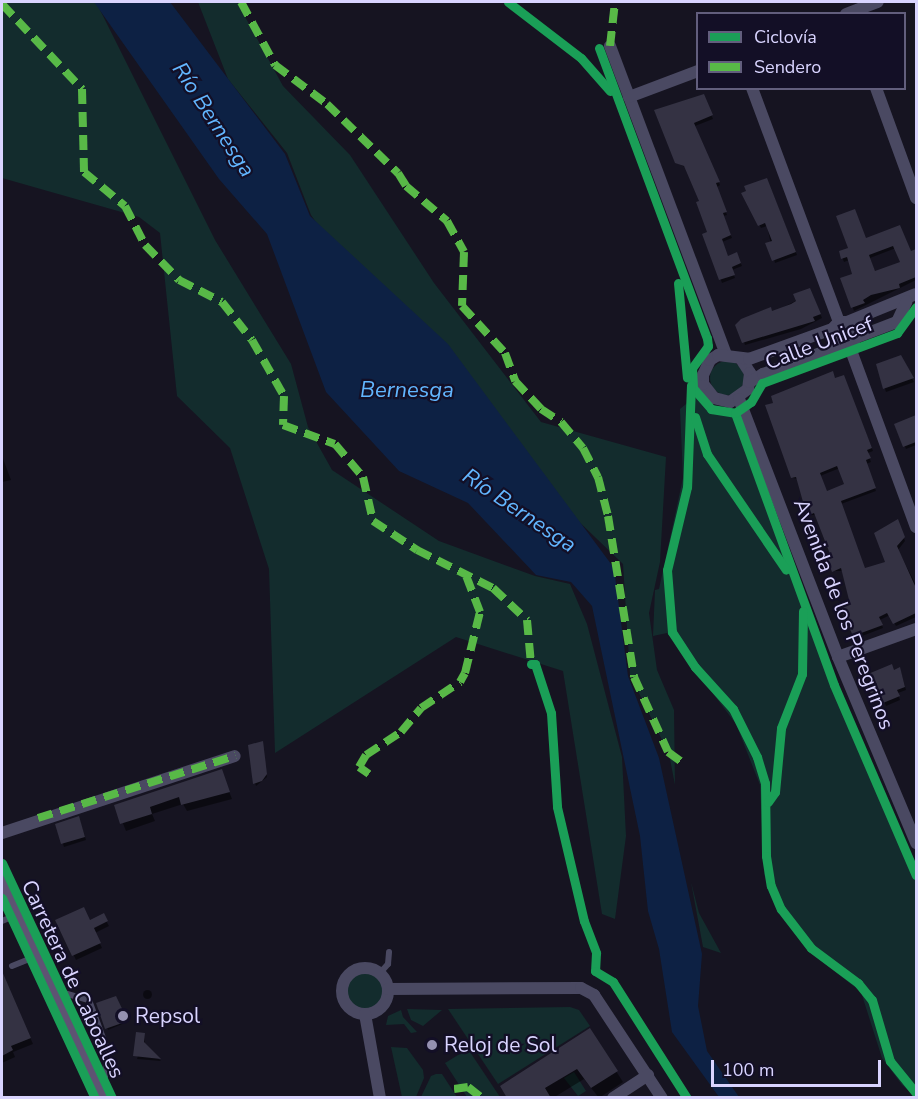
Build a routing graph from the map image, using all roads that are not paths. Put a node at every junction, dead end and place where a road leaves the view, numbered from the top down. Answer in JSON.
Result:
{"nodes":[{"id":1,"x":878,"y":2,"type":"edge"},
{"id":2,"x":851,"y":12,"type":"edge"},
{"id":3,"x":609,"y":46,"type":"dead end"},
{"id":4,"x":696,"y":72,"type":"edge"},
{"id":5,"x":753,"y":90,"type":"edge"},
{"id":6,"x":877,"y":90,"type":"edge"},
{"id":7,"x":629,"y":97,"type":"junction"},
{"id":8,"x":916,"y":198,"type":"edge"},
{"id":9,"x":912,"y":298,"type":"edge"},
{"id":10,"x":839,"y":324,"type":"junction"},
{"id":11,"x":848,"y":343,"type":"junction"},
{"id":12,"x":726,"y":354,"type":"junction"},
{"id":13,"x":741,"y":358,"type":"junction"},
{"id":14,"x":750,"y":382,"type":"junction"},
{"id":15,"x":739,"y":399,"type":"junction"},
{"id":16,"x":916,"y":527,"type":"edge"},
{"id":17,"x":916,"y":629,"type":"edge"},
{"id":18,"x":838,"y":657,"type":"junction"},
{"id":19,"x":235,"y":756,"type":"dead end"},
{"id":20,"x":2,"y":833,"type":"edge"},
{"id":21,"x":916,"y":843,"type":"edge"},
{"id":22,"x":2,"y":881,"type":"edge"},
{"id":23,"x":9,"y":918,"type":"edge"},
{"id":24,"x":389,"y":952,"type":"dead end"},
{"id":25,"x":36,"y":956,"type":"junction"},
{"id":26,"x":12,"y":966,"type":"dead end"},
{"id":27,"x":380,"y":974,"type":"junction"},
{"id":28,"x":51,"y":989,"type":"junction"},
{"id":29,"x":388,"y":989,"type":"junction"},
{"id":30,"x":365,"y":1014,"type":"junction"},
{"id":31,"x":648,"y":1075,"type":"junction"},
{"id":32,"x":102,"y":1098,"type":"edge"},
{"id":33,"x":380,"y":1098,"type":"edge"},
{"id":34,"x":613,"y":1098,"type":"edge"},
{"id":35,"x":662,"y":1098,"type":"edge"}],
"edges":[{"from":1,"to":2,"type":"street"},
{"from":3,"to":7,"type":"street"},
{"from":4,"to":7,"type":"street"},
{"from":5,"to":10,"type":"street"},
{"from":6,"to":8,"type":"street"},
{"from":7,"to":12,"type":"street"},
{"from":9,"to":10,"type":"street","name":"Calle Unicef"},
{"from":9,"to":11,"type":"street","name":"Calle Unicef"},
{"from":10,"to":11,"type":"street"},
{"from":10,"to":11,"type":"street"},
{"from":10,"to":13,"type":"street","name":"Calle Unicef"},
{"from":11,"to":14,"type":"street","name":"Calle Unicef"},
{"from":11,"to":16,"type":"street"},
{"from":12,"to":13,"type":"street"},
{"from":12,"to":15,"type":"street"},
{"from":13,"to":14,"type":"street"},
{"from":14,"to":15,"type":"street"},
{"from":15,"to":18,"type":"street","name":"Avenida de los Peregrinos"},
{"from":17,"to":18,"type":"street"},
{"from":18,"to":21,"type":"street","name":"Avenida de los Peregrinos"},
{"from":19,"to":20,"type":"street"},
{"from":22,"to":23,"type":"main road","name":"Carretera de Caboalles"},
{"from":23,"to":25,"type":"main road","name":"Carretera de Caboalles"},
{"from":24,"to":27,"type":"lane"},
{"from":25,"to":26,"type":"lane"},
{"from":25,"to":28,"type":"main road","name":"Carretera de Caboalles"},
{"from":27,"to":29,"type":"street"},
{"from":27,"to":30,"type":"street"},
{"from":28,"to":32,"type":"main road","name":"Carretera de Caboalles"},
{"from":28,"to":32,"type":"lane"},
{"from":29,"to":30,"type":"street"},
{"from":29,"to":31,"type":"street"},
{"from":30,"to":33,"type":"street"},
{"from":31,"to":34,"type":"street"},
{"from":31,"to":35,"type":"street"}]}
